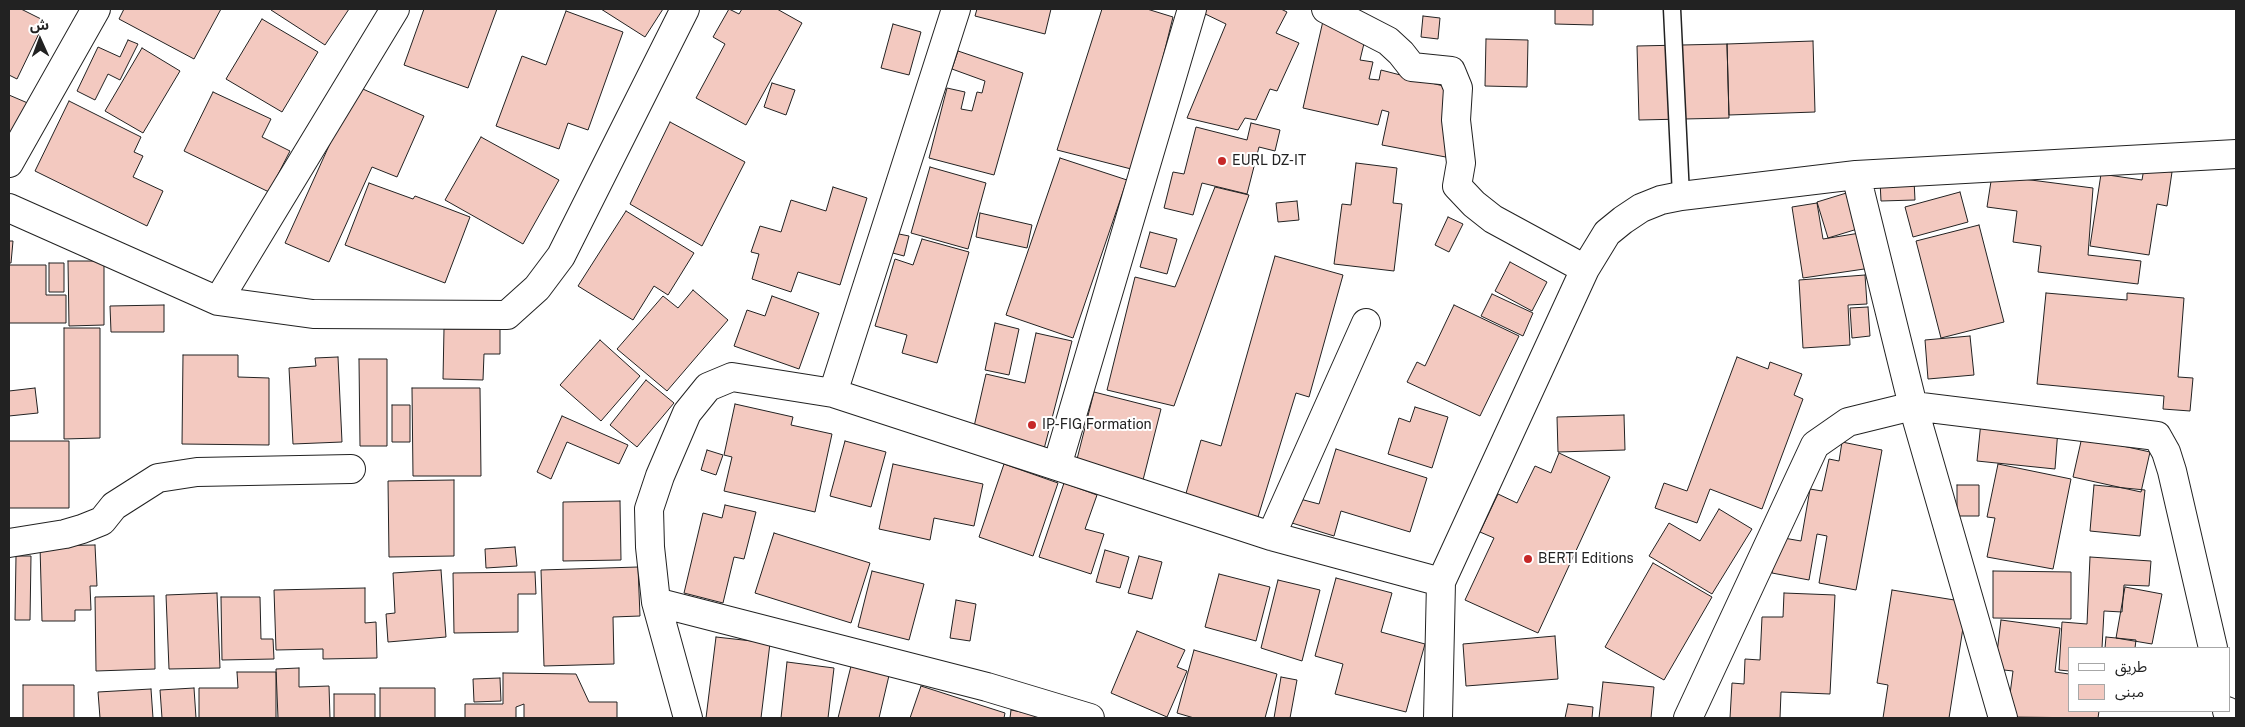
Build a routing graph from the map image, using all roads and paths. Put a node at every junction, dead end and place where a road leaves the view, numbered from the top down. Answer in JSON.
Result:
{"nodes":[{"id":1,"x":96,"y":9,"type":"edge"},
{"id":2,"x":395,"y":9,"type":"edge"},
{"id":3,"x":685,"y":9,"type":"edge"},
{"id":4,"x":956,"y":9,"type":"edge"},
{"id":5,"x":1192,"y":9,"type":"edge"},
{"id":6,"x":1326,"y":9,"type":"edge"},
{"id":7,"x":1672,"y":9,"type":"edge"},
{"id":8,"x":2236,"y":154,"type":"edge"},
{"id":9,"x":9,"y":162,"type":"edge"},
{"id":10,"x":1856,"y":175,"type":"junction"},
{"id":11,"x":1681,"y":196,"type":"junction"},
{"id":12,"x":9,"y":208,"type":"edge"},
{"id":13,"x":1585,"y":269,"type":"junction"},
{"id":14,"x":218,"y":301,"type":"junction"},
{"id":15,"x":1366,"y":323,"type":"dead end"},
{"id":16,"x":834,"y":393,"type":"junction"},
{"id":17,"x":1913,"y":406,"type":"junction"},
{"id":18,"x":1057,"y":466,"type":"junction"},
{"id":19,"x":351,"y":469,"type":"dead end"},
{"id":20,"x":1271,"y":536,"type":"junction"},
{"id":21,"x":9,"y":543,"type":"edge"},
{"id":22,"x":1441,"y":582,"type":"junction"},
{"id":23,"x":656,"y":602,"type":"junction"},
{"id":24,"x":2213,"y":647,"type":"edge"},
{"id":25,"x":688,"y":718,"type":"edge"},
{"id":26,"x":1090,"y":718,"type":"edge"},
{"id":27,"x":1438,"y":718,"type":"edge"},
{"id":28,"x":1688,"y":718,"type":"edge"},
{"id":29,"x":2003,"y":718,"type":"edge"}],
"edges":[{"from":1,"to":9,"type":"street"},
{"from":2,"to":14,"type":"street"},
{"from":3,"to":14,"type":"street"},
{"from":4,"to":16,"type":"street"},
{"from":5,"to":18,"type":"street"},
{"from":6,"to":13,"type":"street"},
{"from":7,"to":11,"type":"lane"},
{"from":8,"to":10,"type":"street"},
{"from":10,"to":11,"type":"street"},
{"from":10,"to":17,"type":"street"},
{"from":11,"to":13,"type":"street"},
{"from":12,"to":14,"type":"street"},
{"from":13,"to":22,"type":"street"},
{"from":15,"to":20,"type":"street"},
{"from":16,"to":18,"type":"street"},
{"from":16,"to":23,"type":"street"},
{"from":17,"to":24,"type":"street"},
{"from":17,"to":28,"type":"street"},
{"from":17,"to":29,"type":"street"},
{"from":18,"to":20,"type":"street"},
{"from":19,"to":21,"type":"street"},
{"from":20,"to":22,"type":"street"},
{"from":22,"to":27,"type":"street"},
{"from":23,"to":25,"type":"street"},
{"from":23,"to":26,"type":"street"}]}
